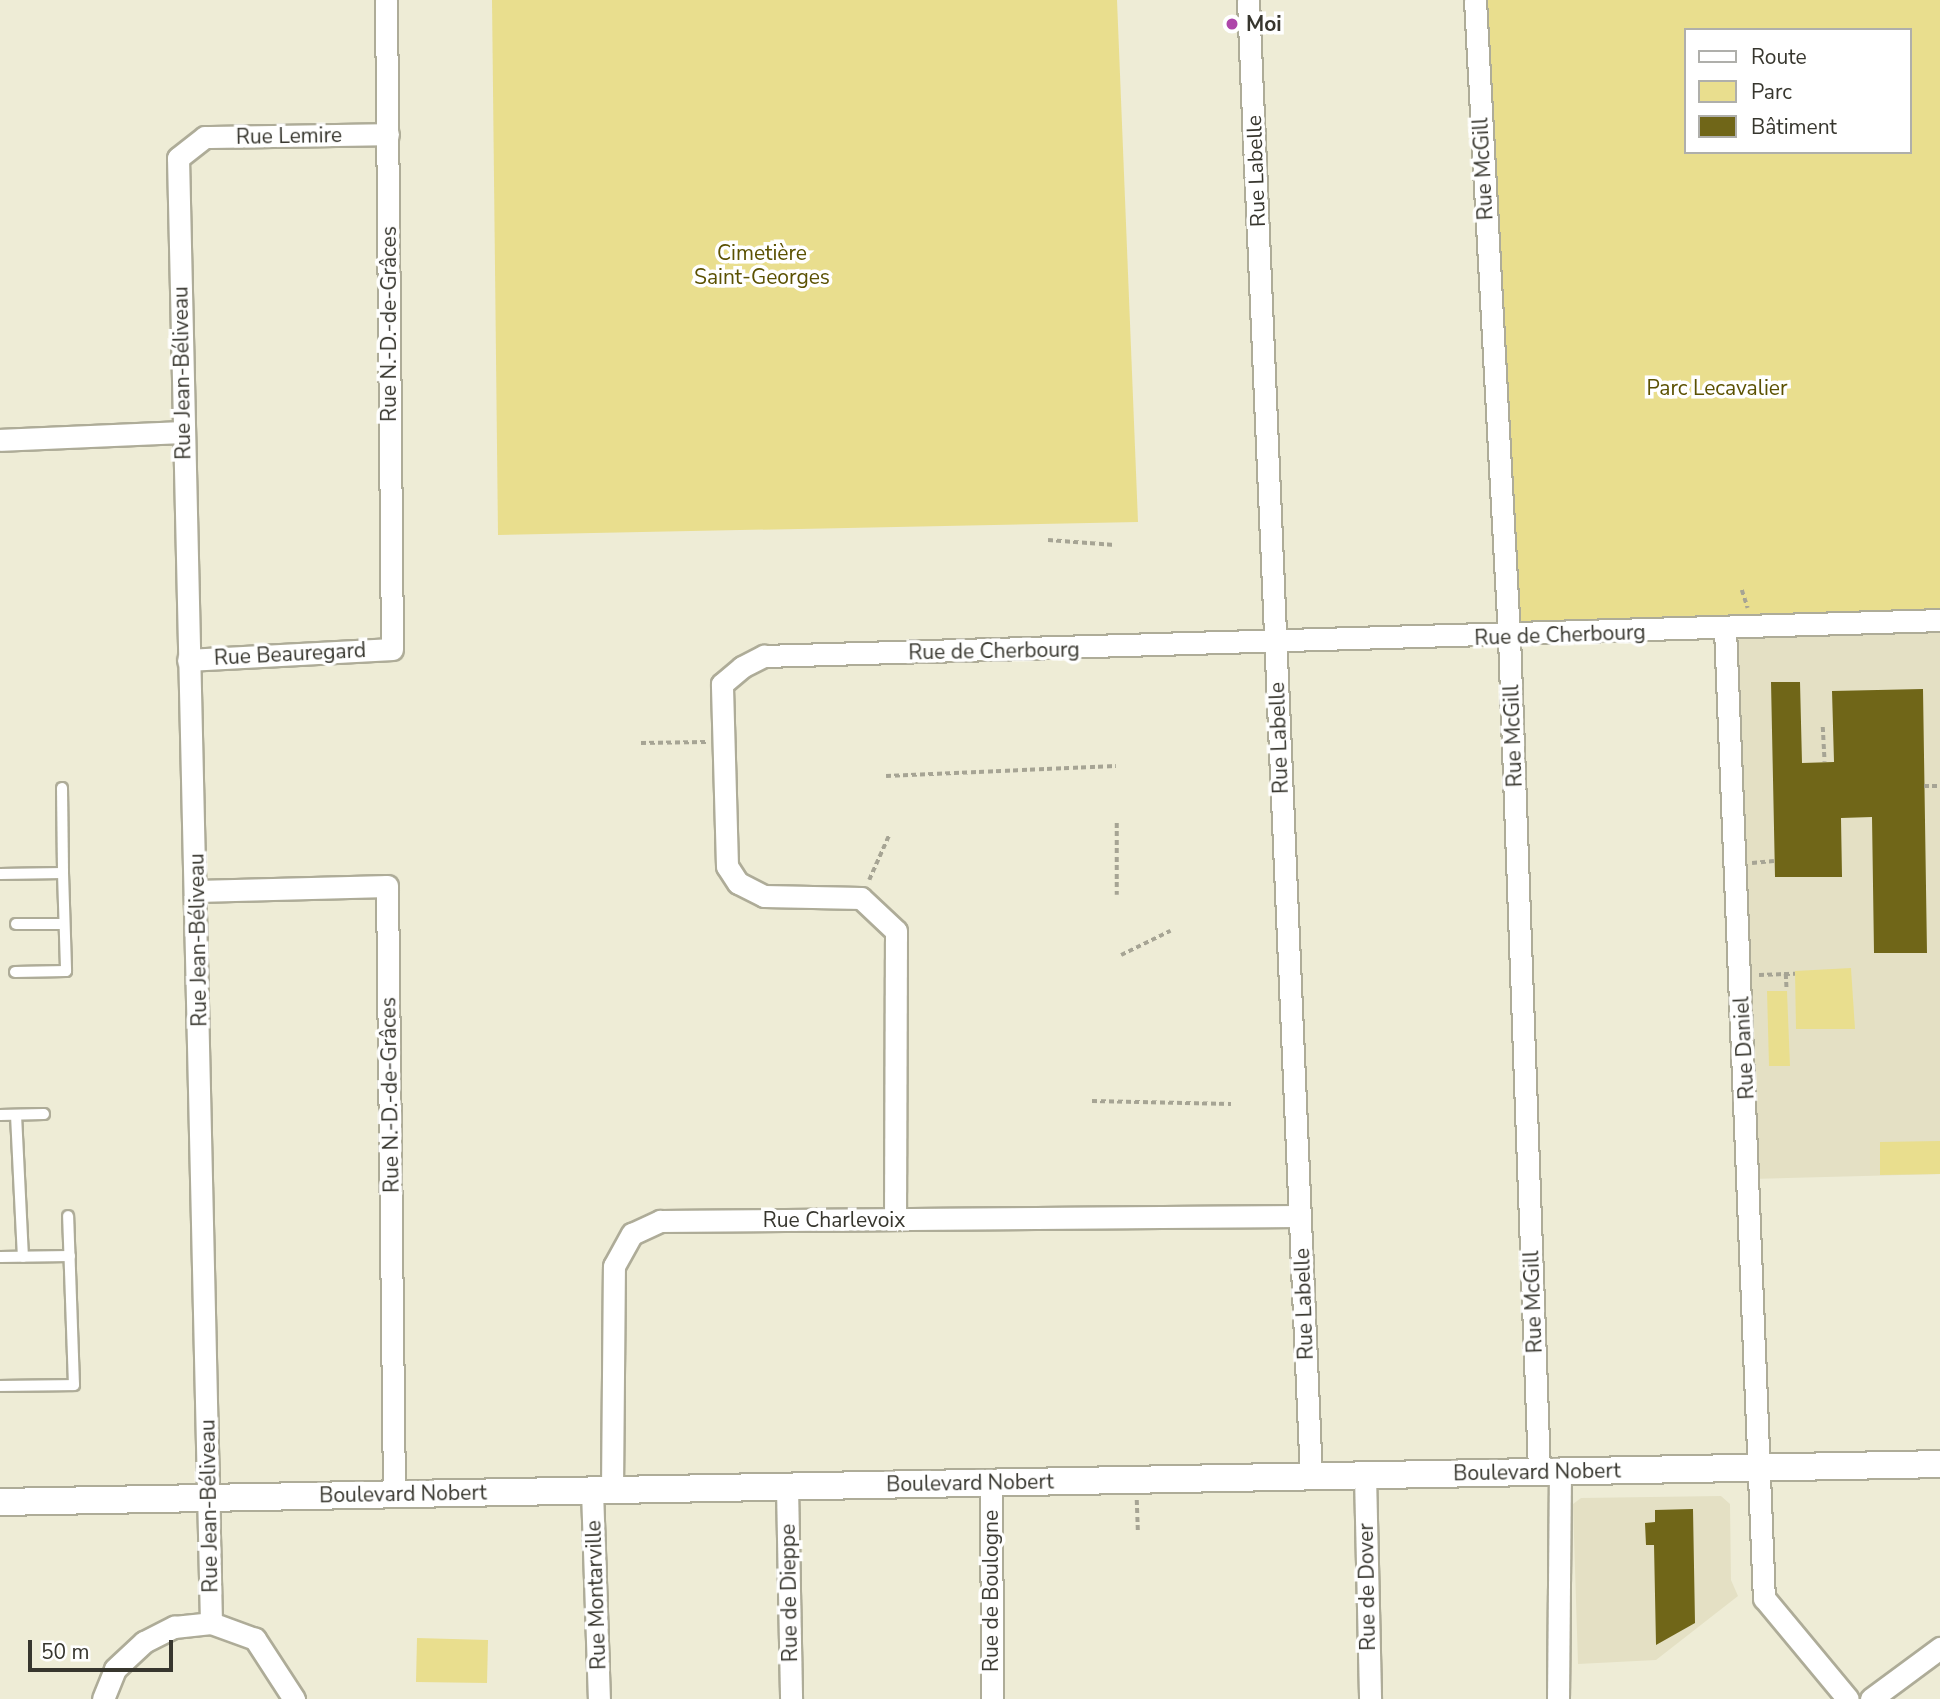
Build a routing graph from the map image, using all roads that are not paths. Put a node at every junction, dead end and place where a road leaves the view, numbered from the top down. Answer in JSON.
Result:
{"nodes":[{"id":1,"x":386,"y":0,"type":"edge"},
{"id":2,"x":1248,"y":0,"type":"edge"},
{"id":3,"x":1475,"y":0,"type":"edge"},
{"id":4,"x":388,"y":134,"type":"junction"},
{"id":5,"x":191,"y":143,"type":"joint"},
{"id":6,"x":184,"y":432,"type":"junction"},
{"id":7,"x":0,"y":440,"type":"edge"},
{"id":8,"x":1940,"y":620,"type":"edge"},
{"id":9,"x":1725,"y":629,"type":"junction"},
{"id":10,"x":1509,"y":637,"type":"junction"},
{"id":11,"x":1275,"y":643,"type":"junction"},
{"id":12,"x":391,"y":649,"type":"joint"},
{"id":13,"x":188,"y":660,"type":"junction"},
{"id":14,"x":61,"y":788,"type":"dead end"},
{"id":15,"x":63,"y":873,"type":"junction"},
{"id":16,"x":0,"y":874,"type":"edge"},
{"id":17,"x":197,"y":891,"type":"junction"},
{"id":18,"x":16,"y":924,"type":"dead end"},
{"id":19,"x":64,"y":924,"type":"junction"},
{"id":20,"x":15,"y":972,"type":"dead end"},
{"id":21,"x":44,"y":1114,"type":"dead end"},
{"id":22,"x":0,"y":1115,"type":"edge"},
{"id":23,"x":16,"y":1115,"type":"junction"},
{"id":24,"x":68,"y":1216,"type":"dead end"},
{"id":25,"x":1300,"y":1216,"type":"junction"},
{"id":26,"x":895,"y":1219,"type":"junction"},
{"id":27,"x":70,"y":1256,"type":"junction"},
{"id":28,"x":0,"y":1257,"type":"edge"},
{"id":29,"x":23,"y":1257,"type":"junction"},
{"id":30,"x":0,"y":1386,"type":"edge"},
{"id":31,"x":1940,"y":1464,"type":"edge"},
{"id":32,"x":1760,"y":1467,"type":"junction"},
{"id":33,"x":1550,"y":1471,"type":"junction"},
{"id":34,"x":1365,"y":1475,"type":"junction"},
{"id":35,"x":1311,"y":1476,"type":"junction"},
{"id":36,"x":991,"y":1482,"type":"junction"},
{"id":37,"x":786,"y":1486,"type":"junction"},
{"id":38,"x":602,"y":1490,"type":"junction"},
{"id":39,"x":394,"y":1494,"type":"junction"},
{"id":40,"x":209,"y":1498,"type":"junction"},
{"id":41,"x":0,"y":1502,"type":"edge"},
{"id":42,"x":211,"y":1623,"type":"junction"},
{"id":43,"x":1940,"y":1648,"type":"edge"},
{"id":44,"x":103,"y":1699,"type":"edge"},
{"id":45,"x":294,"y":1699,"type":"edge"},
{"id":46,"x":599,"y":1699,"type":"edge"},
{"id":47,"x":791,"y":1699,"type":"edge"},
{"id":48,"x":992,"y":1699,"type":"edge"},
{"id":49,"x":1370,"y":1699,"type":"edge"},
{"id":50,"x":1558,"y":1699,"type":"edge"},
{"id":51,"x":1847,"y":1699,"type":"edge"},
{"id":52,"x":1871,"y":1699,"type":"edge"}],
"edges":[{"from":1,"to":4,"type":"street","name":"Rue N.-D.-de-Grâces"},
{"from":2,"to":11,"type":"street","name":"Rue Labelle"},
{"from":3,"to":10,"type":"street","name":"Rue McGill"},
{"from":4,"to":5,"type":"street","name":"Rue Lemire"},
{"from":4,"to":12,"type":"street","name":"Rue N.-D.-de-Grâces"},
{"from":5,"to":6,"type":"street","name":"Rue Jean-Béliveau"},
{"from":6,"to":7,"type":"street"},
{"from":6,"to":13,"type":"street","name":"Rue Jean-Béliveau"},
{"from":8,"to":9,"type":"street","name":"Rue de Cherbourg"},
{"from":9,"to":10,"type":"street","name":"Rue de Cherbourg"},
{"from":9,"to":32,"type":"street","name":"Rue Daniel"},
{"from":10,"to":11,"type":"street","name":"Rue de Cherbourg"},
{"from":10,"to":33,"type":"street","name":"Rue McGill"},
{"from":11,"to":25,"type":"street","name":"Rue Labelle"},
{"from":11,"to":26,"type":"street","name":"Rue de Cherbourg"},
{"from":12,"to":13,"type":"street","name":"Rue Beauregard"},
{"from":13,"to":17,"type":"street","name":"Rue Jean-Béliveau"},
{"from":14,"to":15,"type":"lane"},
{"from":15,"to":16,"type":"lane"},
{"from":15,"to":19,"type":"lane"},
{"from":17,"to":39,"type":"street","name":"Rue N.-D.-de-Grâces"},
{"from":17,"to":40,"type":"street","name":"Rue Jean-Béliveau"},
{"from":18,"to":19,"type":"lane"},
{"from":19,"to":20,"type":"lane"},
{"from":21,"to":23,"type":"lane"},
{"from":22,"to":23,"type":"lane"},
{"from":23,"to":29,"type":"lane"},
{"from":24,"to":27,"type":"lane"},
{"from":25,"to":26,"type":"street","name":"Rue Charlevoix"},
{"from":25,"to":35,"type":"street","name":"Rue Labelle"},
{"from":26,"to":38,"type":"street","name":"Rue Charlevoix"},
{"from":27,"to":29,"type":"lane"},
{"from":27,"to":30,"type":"lane"},
{"from":28,"to":29,"type":"lane"},
{"from":31,"to":32,"type":"street","name":"Boulevard Nobert"},
{"from":32,"to":33,"type":"street","name":"Boulevard Nobert"},
{"from":32,"to":51,"type":"street","name":"Rue Daniel"},
{"from":33,"to":34,"type":"street","name":"Boulevard Nobert"},
{"from":33,"to":50,"type":"street","name":"Rue McGill"},
{"from":34,"to":35,"type":"street","name":"Boulevard Nobert"},
{"from":34,"to":49,"type":"street","name":"Rue de Dover"},
{"from":35,"to":36,"type":"street","name":"Boulevard Nobert"},
{"from":36,"to":37,"type":"street","name":"Boulevard Nobert"},
{"from":36,"to":48,"type":"street","name":"Rue de Boulogne"},
{"from":37,"to":38,"type":"street","name":"Boulevard Nobert"},
{"from":37,"to":47,"type":"street","name":"Rue de Dieppe"},
{"from":38,"to":39,"type":"street","name":"Boulevard Nobert"},
{"from":38,"to":46,"type":"street","name":"Rue Montarville"},
{"from":39,"to":40,"type":"street","name":"Boulevard Nobert"},
{"from":40,"to":41,"type":"street","name":"Boulevard Nobert"},
{"from":40,"to":42,"type":"street","name":"Rue Jean-Béliveau"},
{"from":42,"to":44,"type":"street"},
{"from":42,"to":45,"type":"street","name":"Rue Jean-Béliveau"},
{"from":43,"to":52,"type":"street"}]}
